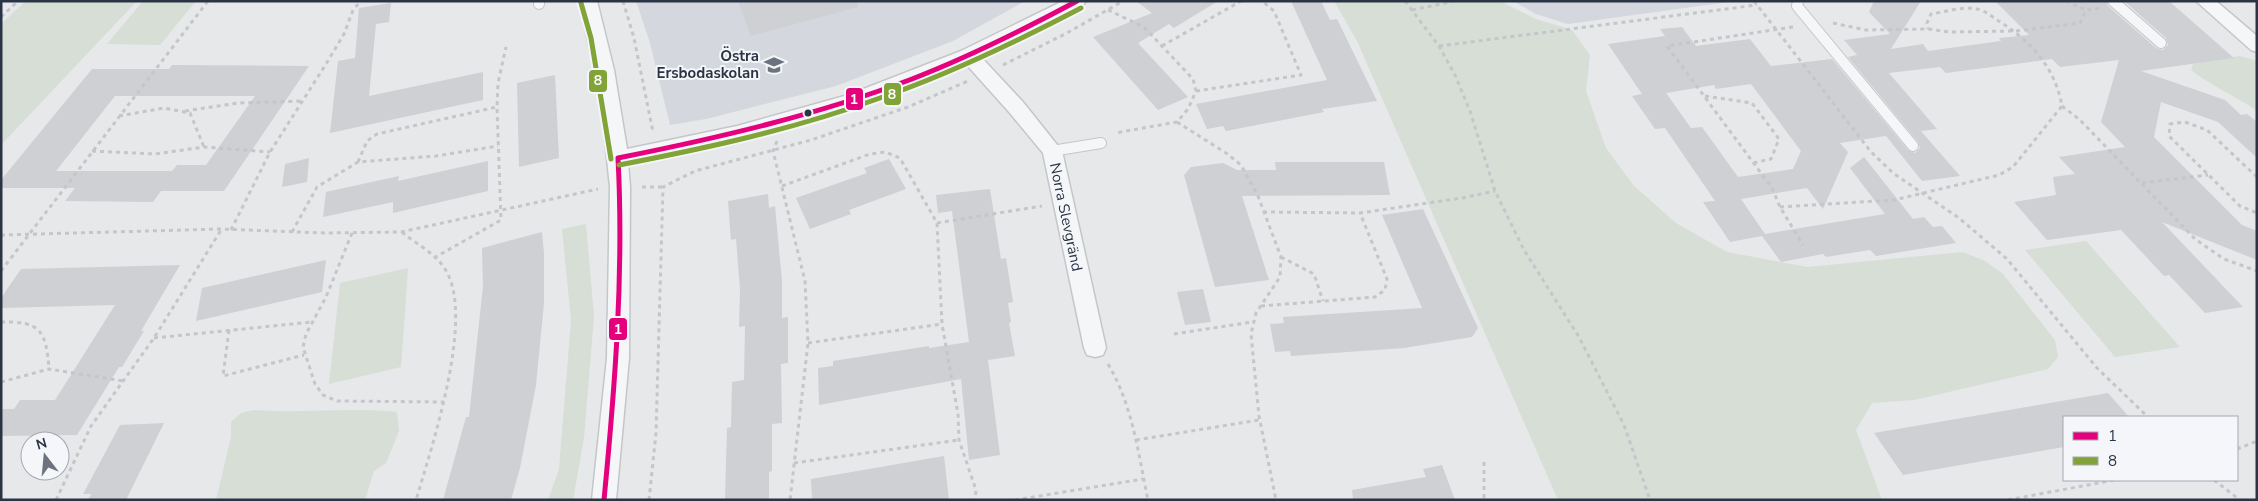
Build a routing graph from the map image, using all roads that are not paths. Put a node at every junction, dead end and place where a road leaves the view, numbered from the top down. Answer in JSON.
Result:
{"nodes":[{"id":1,"x":588,"y":1,"type":"edge"},
{"id":2,"x":1078,"y":1,"type":"edge"},
{"id":3,"x":1798,"y":1,"type":"edge"},
{"id":4,"x":2113,"y":1,"type":"edge"},
{"id":5,"x":2205,"y":1,"type":"edge"},
{"id":6,"x":2161,"y":43,"type":"dead end"},
{"id":7,"x":2257,"y":46,"type":"edge"},
{"id":8,"x":969,"y":56,"type":"junction"},
{"id":9,"x":1101,"y":143,"type":"dead end"},
{"id":10,"x":1913,"y":146,"type":"dead end"},
{"id":11,"x":1052,"y":151,"type":"junction"},
{"id":12,"x":618,"y":158,"type":"junction"},
{"id":13,"x":1096,"y":348,"type":"road end"},
{"id":14,"x":604,"y":500,"type":"edge"}],
"edges":[{"from":1,"to":12,"type":"street"},
{"from":2,"to":8,"type":"street"},
{"from":3,"to":10,"type":"lane"},
{"from":4,"to":6,"type":"lane"},
{"from":5,"to":7,"type":"street"},
{"from":8,"to":11,"type":"street","name":"Norra Slevgränd"},
{"from":8,"to":12,"type":"street"},
{"from":9,"to":11,"type":"lane"},
{"from":11,"to":13,"type":"street","name":"Norra Slevgränd"},
{"from":12,"to":14,"type":"street"}]}
